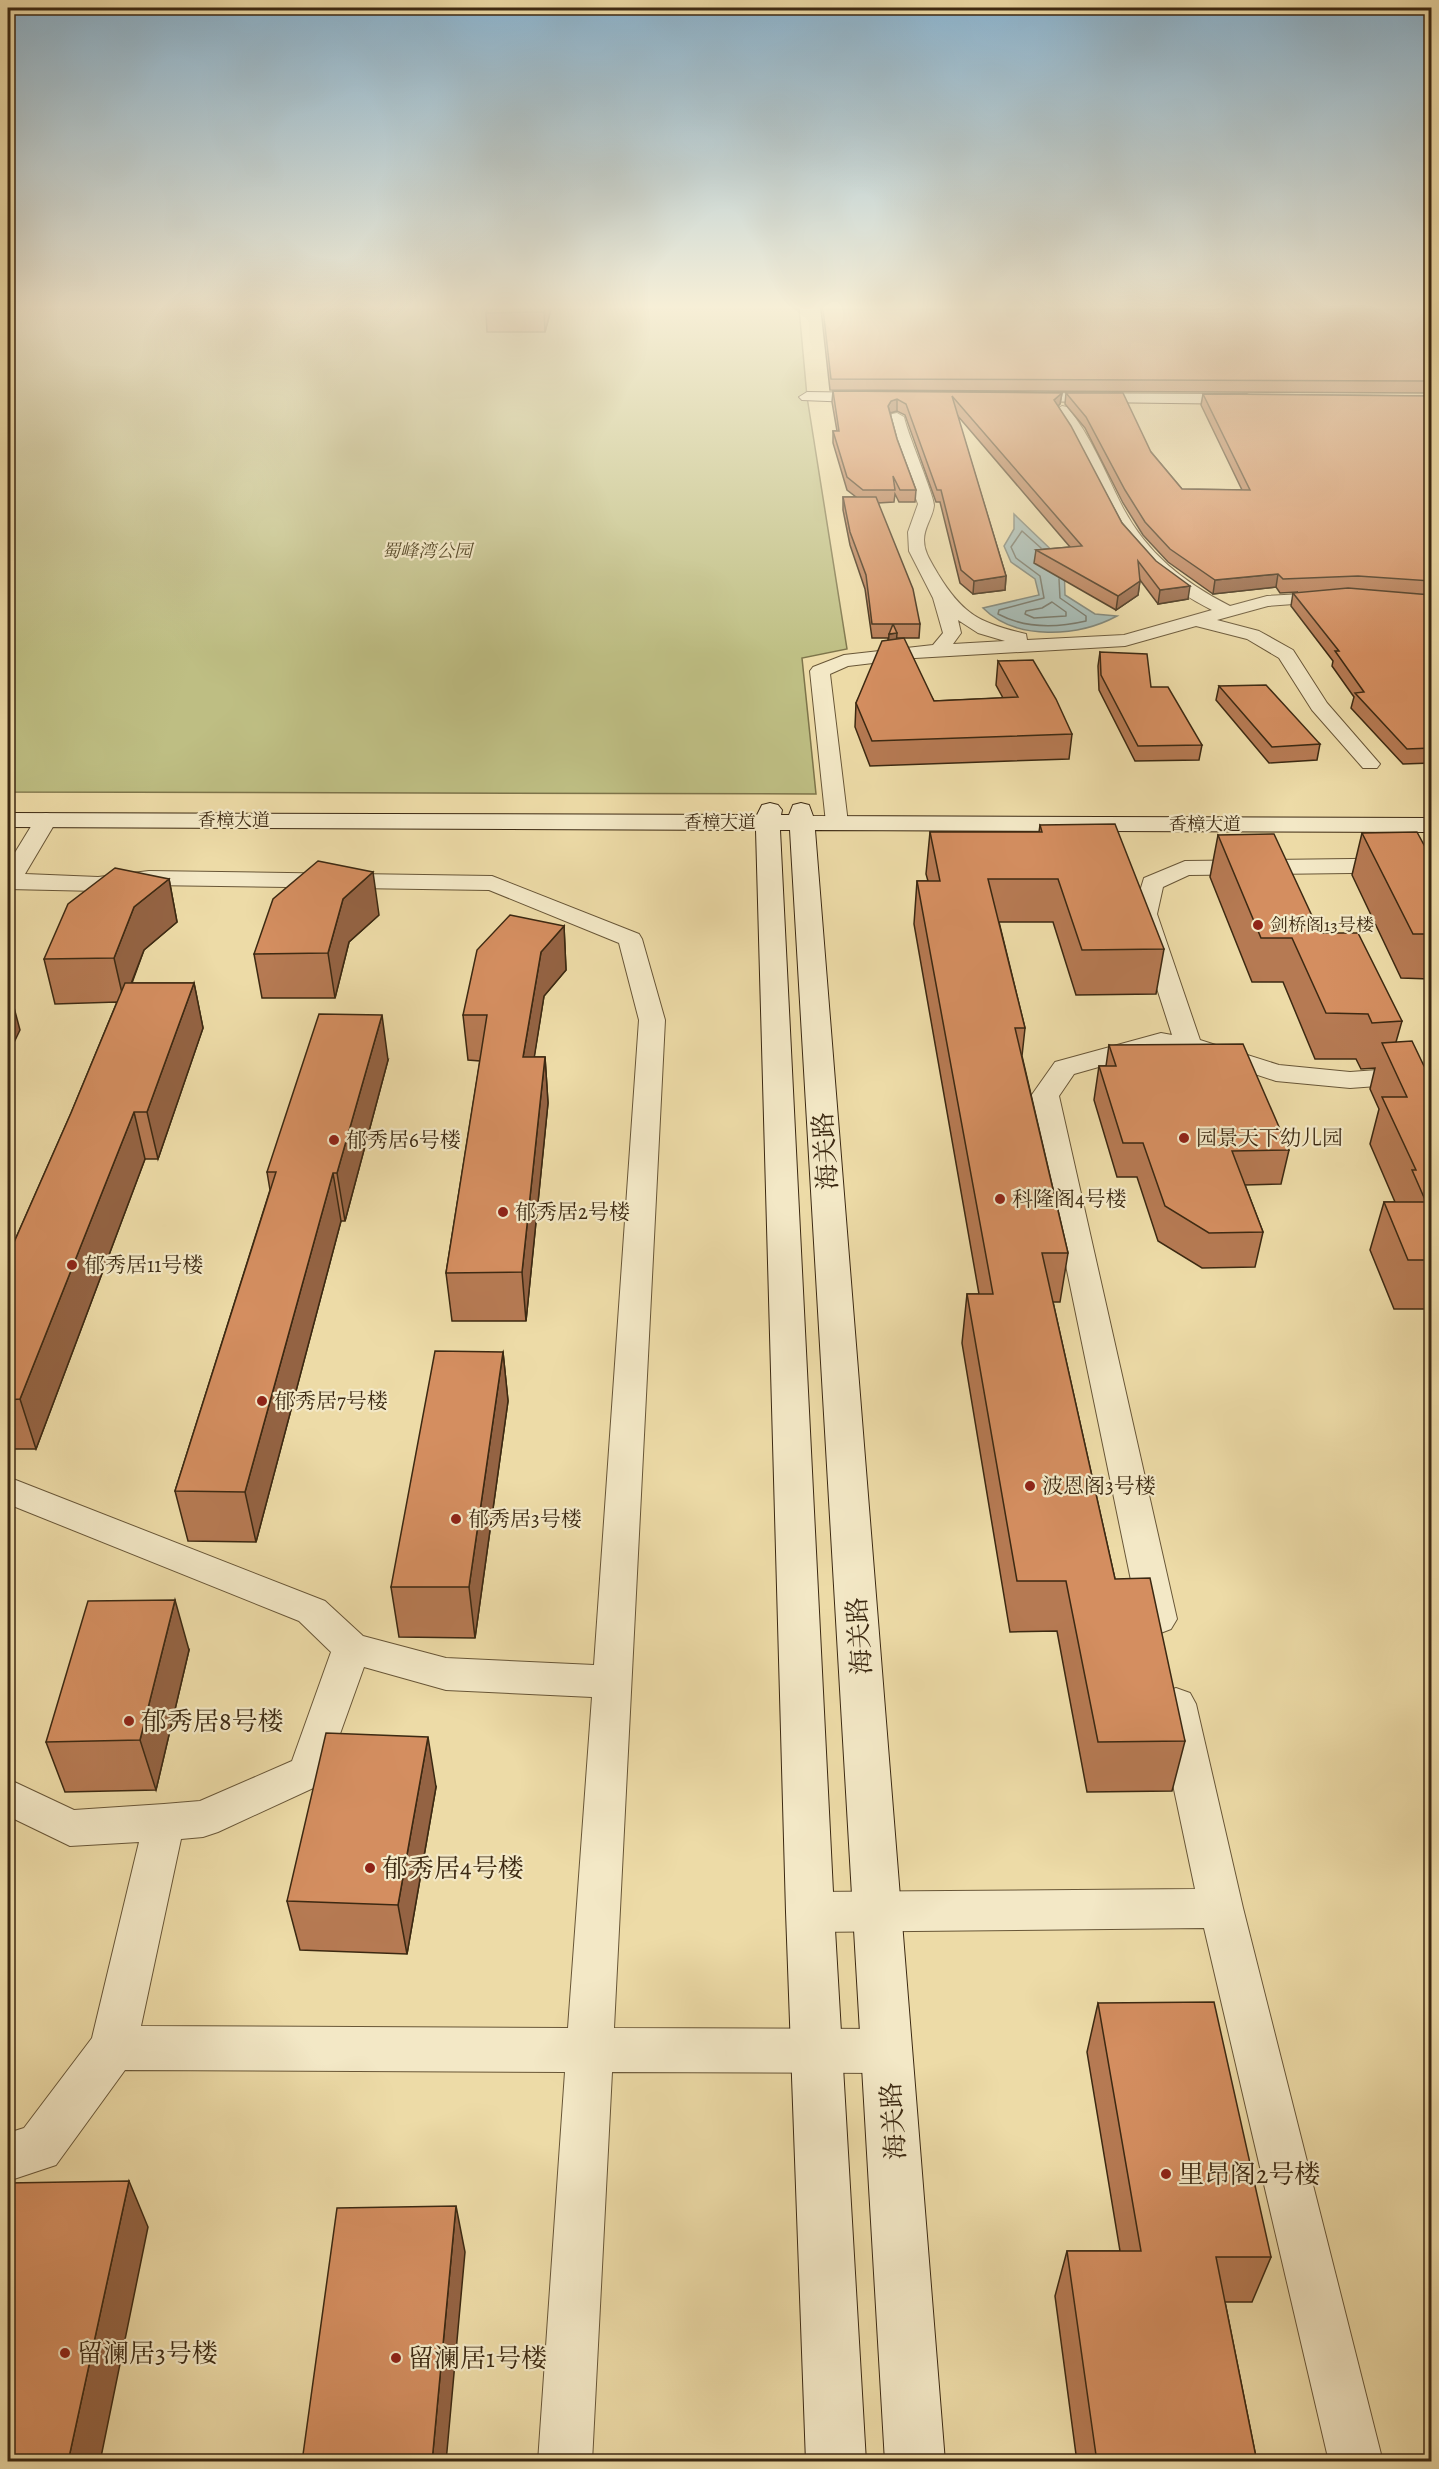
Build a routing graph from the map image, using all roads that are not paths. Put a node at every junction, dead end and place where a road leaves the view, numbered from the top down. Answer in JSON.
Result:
{"nodes":[{"id":1,"x":898,"y":424,"type":"edge"},
{"id":2,"x":1072,"y":424,"type":"edge"},
{"id":3,"x":941,"y":594,"type":"junction"},
{"id":4,"x":1356,"y":596,"type":"edge"},
{"id":5,"x":1227,"y":611,"type":"junction"},
{"id":6,"x":1195,"y":620,"type":"junction"},
{"id":7,"x":1064,"y":643,"type":"junction"},
{"id":8,"x":939,"y":650,"type":"junction"},
{"id":9,"x":1370,"y":764,"type":"dead end"},
{"id":10,"x":8,"y":810,"type":"edge"},
{"id":11,"x":1431,"y":811,"type":"edge"},
{"id":12,"x":802,"y":816,"type":"junction"},
{"id":13,"x":8,"y":820,"type":"edge"},
{"id":14,"x":46,"y":820,"type":"junction"},
{"id":15,"x":1431,"y":825,"type":"edge"},
{"id":16,"x":1431,"y":865,"type":"edge"},
{"id":17,"x":8,"y":880,"type":"edge"},
{"id":18,"x":1189,"y":1046,"type":"junction"},
{"id":19,"x":1431,"y":1074,"type":"edge"},
{"id":20,"x":8,"y":1490,"type":"edge"},
{"id":21,"x":351,"y":1648,"type":"junction"},
{"id":22,"x":612,"y":1682,"type":"junction"},
{"id":23,"x":8,"y":1796,"type":"edge"},
{"id":24,"x":164,"y":1822,"type":"junction"},
{"id":25,"x":1221,"y":1908,"type":"junction"},
{"id":26,"x":879,"y":1911,"type":"junction"},
{"id":27,"x":810,"y":1912,"type":"junction"},
{"id":28,"x":113,"y":2048,"type":"junction"},
{"id":29,"x":819,"y":2051,"type":"junction"},
{"id":30,"x":888,"y":2051,"type":"junction"},
{"id":31,"x":589,"y":2052,"type":"junction"},
{"id":32,"x":8,"y":2157,"type":"edge"},
{"id":33,"x":565,"y":2462,"type":"edge"},
{"id":34,"x":836,"y":2462,"type":"edge"},
{"id":35,"x":915,"y":2462,"type":"edge"},
{"id":36,"x":1356,"y":2462,"type":"edge"}],
"edges":[{"from":1,"to":3,"type":"street"},
{"from":2,"to":5,"type":"street"},
{"from":3,"to":7,"type":"street"},
{"from":3,"to":8,"type":"street"},
{"from":4,"to":5,"type":"street"},
{"from":5,"to":6,"type":"street"},
{"from":6,"to":7,"type":"street"},
{"from":6,"to":9,"type":"street"},
{"from":7,"to":8,"type":"street"},
{"from":8,"to":12,"type":"street"},
{"from":10,"to":12,"type":"street","name":"香樟大道"},
{"from":11,"to":12,"type":"street","name":"香樟大道"},
{"from":12,"to":14,"type":"street","name":"香樟大道"},
{"from":12,"to":15,"type":"street","name":"香樟大道"},
{"from":12,"to":26,"type":"street","name":"海关路"},
{"from":12,"to":27,"type":"street","name":"海关路"},
{"from":13,"to":14,"type":"street","name":"香樟大道"},
{"from":14,"to":17,"type":"street"},
{"from":16,"to":18,"type":"street"},
{"from":17,"to":22,"type":"street"},
{"from":18,"to":19,"type":"street"},
{"from":18,"to":25,"type":"street"},
{"from":20,"to":21,"type":"street"},
{"from":21,"to":22,"type":"street"},
{"from":21,"to":24,"type":"street"},
{"from":22,"to":31,"type":"street"},
{"from":23,"to":24,"type":"street"},
{"from":24,"to":28,"type":"street"},
{"from":25,"to":26,"type":"street"},
{"from":25,"to":36,"type":"street"},
{"from":26,"to":27,"type":"street"},
{"from":26,"to":30,"type":"street","name":"海关路"},
{"from":27,"to":29,"type":"street","name":"海关路"},
{"from":28,"to":31,"type":"street"},
{"from":28,"to":32,"type":"street"},
{"from":29,"to":30,"type":"street"},
{"from":29,"to":31,"type":"street"},
{"from":29,"to":34,"type":"street","name":"海关路"},
{"from":30,"to":35,"type":"street","name":"海关路"},
{"from":31,"to":33,"type":"street"}]}
